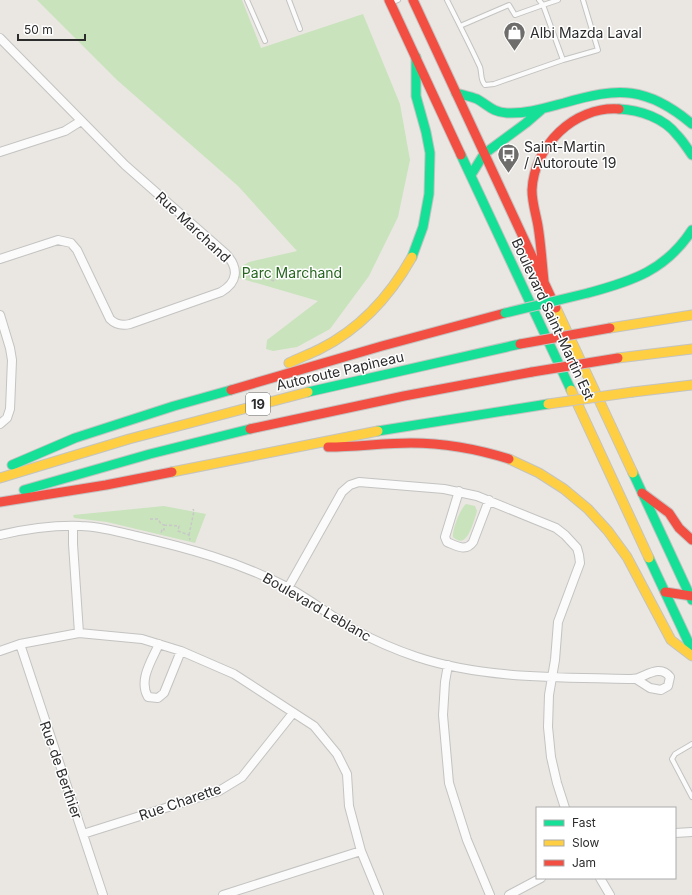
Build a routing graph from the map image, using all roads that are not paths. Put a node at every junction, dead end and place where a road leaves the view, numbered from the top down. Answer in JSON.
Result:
{"nodes":[{"id":1,"x":247,"y":0,"type":"edge"},
{"id":2,"x":289,"y":0,"type":"edge"},
{"id":3,"x":413,"y":0,"type":"edge"},
{"id":4,"x":447,"y":0,"type":"edge"},
{"id":5,"x":539,"y":0,"type":"edge"},
{"id":6,"x":558,"y":0,"type":"edge"},
{"id":7,"x":583,"y":0,"type":"edge"},
{"id":8,"x":393,"y":1,"type":"edge"},
{"id":9,"x":508,"y":2,"type":"edge"},
{"id":10,"x":543,"y":5,"type":"junction"},
{"id":11,"x":460,"y":26,"type":"junction"},
{"id":12,"x":300,"y":29,"type":"dead end"},
{"id":13,"x":0,"y":38,"type":"edge"},
{"id":14,"x":264,"y":41,"type":"dead end"},
{"id":15,"x":4,"y":46,"type":"edge"},
{"id":16,"x":416,"y":57,"type":"junction"},
{"id":17,"x":563,"y":60,"type":"junction"},
{"id":18,"x":456,"y":93,"type":"junction"},
{"id":19,"x":541,"y":110,"type":"junction"},
{"id":20,"x":81,"y":121,"type":"junction"},
{"id":21,"x":692,"y":124,"type":"edge"},
{"id":22,"x":0,"y":152,"type":"edge"},
{"id":23,"x":484,"y":154,"type":"junction"},
{"id":24,"x":692,"y":155,"type":"edge"},
{"id":25,"x":471,"y":176,"type":"junction"},
{"id":26,"x":692,"y":230,"type":"edge"},
{"id":27,"x":0,"y":259,"type":"edge"},
{"id":28,"x":544,"y":281,"type":"junction"},
{"id":29,"x":692,"y":313,"type":"edge"},
{"id":30,"x":0,"y":315,"type":"edge"},
{"id":31,"x":692,"y":349,"type":"edge"},
{"id":32,"x":259,"y":381,"type":"junction"},
{"id":33,"x":692,"y":385,"type":"edge"},
{"id":34,"x":0,"y":424,"type":"edge"},
{"id":35,"x":293,"y":447,"type":"junction"},
{"id":36,"x":0,"y":470,"type":"edge"},
{"id":37,"x":0,"y":478,"type":"edge"},
{"id":38,"x":459,"y":491,"type":"junction"},
{"id":39,"x":642,"y":493,"type":"junction"},
{"id":40,"x":0,"y":498,"type":"edge"},
{"id":41,"x":489,"y":500,"type":"junction"},
{"id":42,"x":0,"y":502,"type":"edge"},
{"id":43,"x":73,"y":526,"type":"junction"},
{"id":44,"x":0,"y":535,"type":"edge"},
{"id":45,"x":692,"y":540,"type":"edge"},
{"id":46,"x":288,"y":588,"type":"junction"},
{"id":47,"x":665,"y":592,"type":"junction"},
{"id":48,"x":691,"y":598,"type":"edge"},
{"id":49,"x":78,"y":633,"type":"junction"},
{"id":50,"x":20,"y":644,"type":"junction"},
{"id":51,"x":159,"y":644,"type":"junction"},
{"id":52,"x":0,"y":650,"type":"edge"},
{"id":53,"x":692,"y":650,"type":"edge"},
{"id":54,"x":182,"y":651,"type":"junction"},
{"id":55,"x":692,"y":656,"type":"edge"},
{"id":56,"x":448,"y":665,"type":"junction"},
{"id":57,"x":551,"y":677,"type":"junction"},
{"id":58,"x":636,"y":679,"type":"dead end"},
{"id":59,"x":293,"y":712,"type":"junction"},
{"id":60,"x":692,"y":744,"type":"edge"},
{"id":61,"x":692,"y":797,"type":"edge"},
{"id":62,"x":565,"y":807,"type":"edge"},
{"id":63,"x":692,"y":832,"type":"edge"},
{"id":64,"x":676,"y":833,"type":"edge"},
{"id":65,"x":83,"y":834,"type":"junction"},
{"id":66,"x":361,"y":851,"type":"junction"},
{"id":67,"x":539,"y":879,"type":"edge"},
{"id":68,"x":601,"y":879,"type":"edge"},
{"id":69,"x":103,"y":895,"type":"edge"},
{"id":70,"x":223,"y":895,"type":"edge"},
{"id":71,"x":379,"y":895,"type":"edge"},
{"id":72,"x":490,"y":895,"type":"edge"},
{"id":73,"x":509,"y":895,"type":"edge"},
{"id":74,"x":610,"y":895,"type":"edge"}],
"edges":[{"from":1,"to":14,"type":"lane"},
{"from":2,"to":12,"type":"lane"},
{"from":3,"to":18,"type":"main road","name":"Boulevard Saint-Martin Est"},
{"from":4,"to":11,"type":"lane"},
{"from":5,"to":10,"type":"lane"},
{"from":6,"to":10,"type":"lane"},
{"from":7,"to":17,"type":"lane"},
{"from":8,"to":16,"type":"main road","name":"Boulevard Saint-Martin Est"},
{"from":9,"to":10,"type":"lane"},
{"from":9,"to":11,"type":"lane"},
{"from":10,"to":17,"type":"lane"},
{"from":11,"to":17,"type":"lane"},
{"from":13,"to":15,"type":"street","name":"Rue Marchand"},
{"from":15,"to":20,"type":"street","name":"Rue Marchand"},
{"from":16,"to":25,"type":"main road","name":"Boulevard Saint-Martin Est"},
{"from":16,"to":32,"type":"main road"},
{"from":18,"to":19,"type":"main road"},
{"from":18,"to":23,"type":"main road","name":"Boulevard Saint-Martin Est"},
{"from":19,"to":21,"type":"main road"},
{"from":19,"to":23,"type":"main road"},
{"from":20,"to":22,"type":"street"},
{"from":20,"to":27,"type":"street","name":"Rue Marchand"},
{"from":23,"to":25,"type":"main road"},
{"from":23,"to":28,"type":"main road","name":"Boulevard Saint-Martin Est"},
{"from":24,"to":28,"type":"main road"},
{"from":25,"to":47,"type":"main road","name":"Boulevard Saint-Martin Est"},
{"from":26,"to":32,"type":"main road","bridge":true},
{"from":28,"to":39,"type":"main road","name":"Boulevard Saint-Martin Est"},
{"from":29,"to":37,"type":"main road","name":"Autoroute Papineau","number":"19","bridge":true},
{"from":30,"to":34,"type":"street"},
{"from":31,"to":40,"type":"main road","number":"19","bridge":true},
{"from":32,"to":36,"type":"main road"},
{"from":33,"to":35,"type":"main road","bridge":true},
{"from":35,"to":42,"type":"main road"},
{"from":35,"to":55,"type":"main road"},
{"from":38,"to":41,"type":"street"},
{"from":38,"to":41,"type":"street"},
{"from":38,"to":46,"type":"street"},
{"from":39,"to":45,"type":"main road"},
{"from":39,"to":48,"type":"main road","name":"Boulevard Saint-Martin Est"},
{"from":41,"to":57,"type":"street"},
{"from":43,"to":44,"type":"street","name":"Boulevard Leblanc"},
{"from":43,"to":46,"type":"street","name":"Boulevard Leblanc"},
{"from":43,"to":49,"type":"street"},
{"from":46,"to":56,"type":"street","name":"Boulevard Leblanc"},
{"from":47,"to":48,"type":"main road"},
{"from":47,"to":53,"type":"main road","name":"Boulevard Saint-Martin Est"},
{"from":49,"to":50,"type":"street"},
{"from":49,"to":51,"type":"street"},
{"from":50,"to":52,"type":"street"},
{"from":50,"to":65,"type":"street","name":"Rue de Berthier"},
{"from":51,"to":54,"type":"street"},
{"from":51,"to":54,"type":"street"},
{"from":54,"to":59,"type":"street"},
{"from":56,"to":57,"type":"street","name":"Boulevard Leblanc"},
{"from":56,"to":72,"type":"street"},
{"from":57,"to":58,"type":"street","name":"Boulevard Leblanc"},
{"from":57,"to":62,"type":"street"},
{"from":59,"to":65,"type":"street","name":"Rue Charette"},
{"from":59,"to":66,"type":"street"},
{"from":60,"to":61,"type":"lane"},
{"from":63,"to":64,"type":"street"},
{"from":65,"to":69,"type":"street","name":"Rue de Berthier"},
{"from":66,"to":70,"type":"street"},
{"from":66,"to":71,"type":"street"},
{"from":67,"to":73,"type":"street"},
{"from":68,"to":74,"type":"street"}]}
